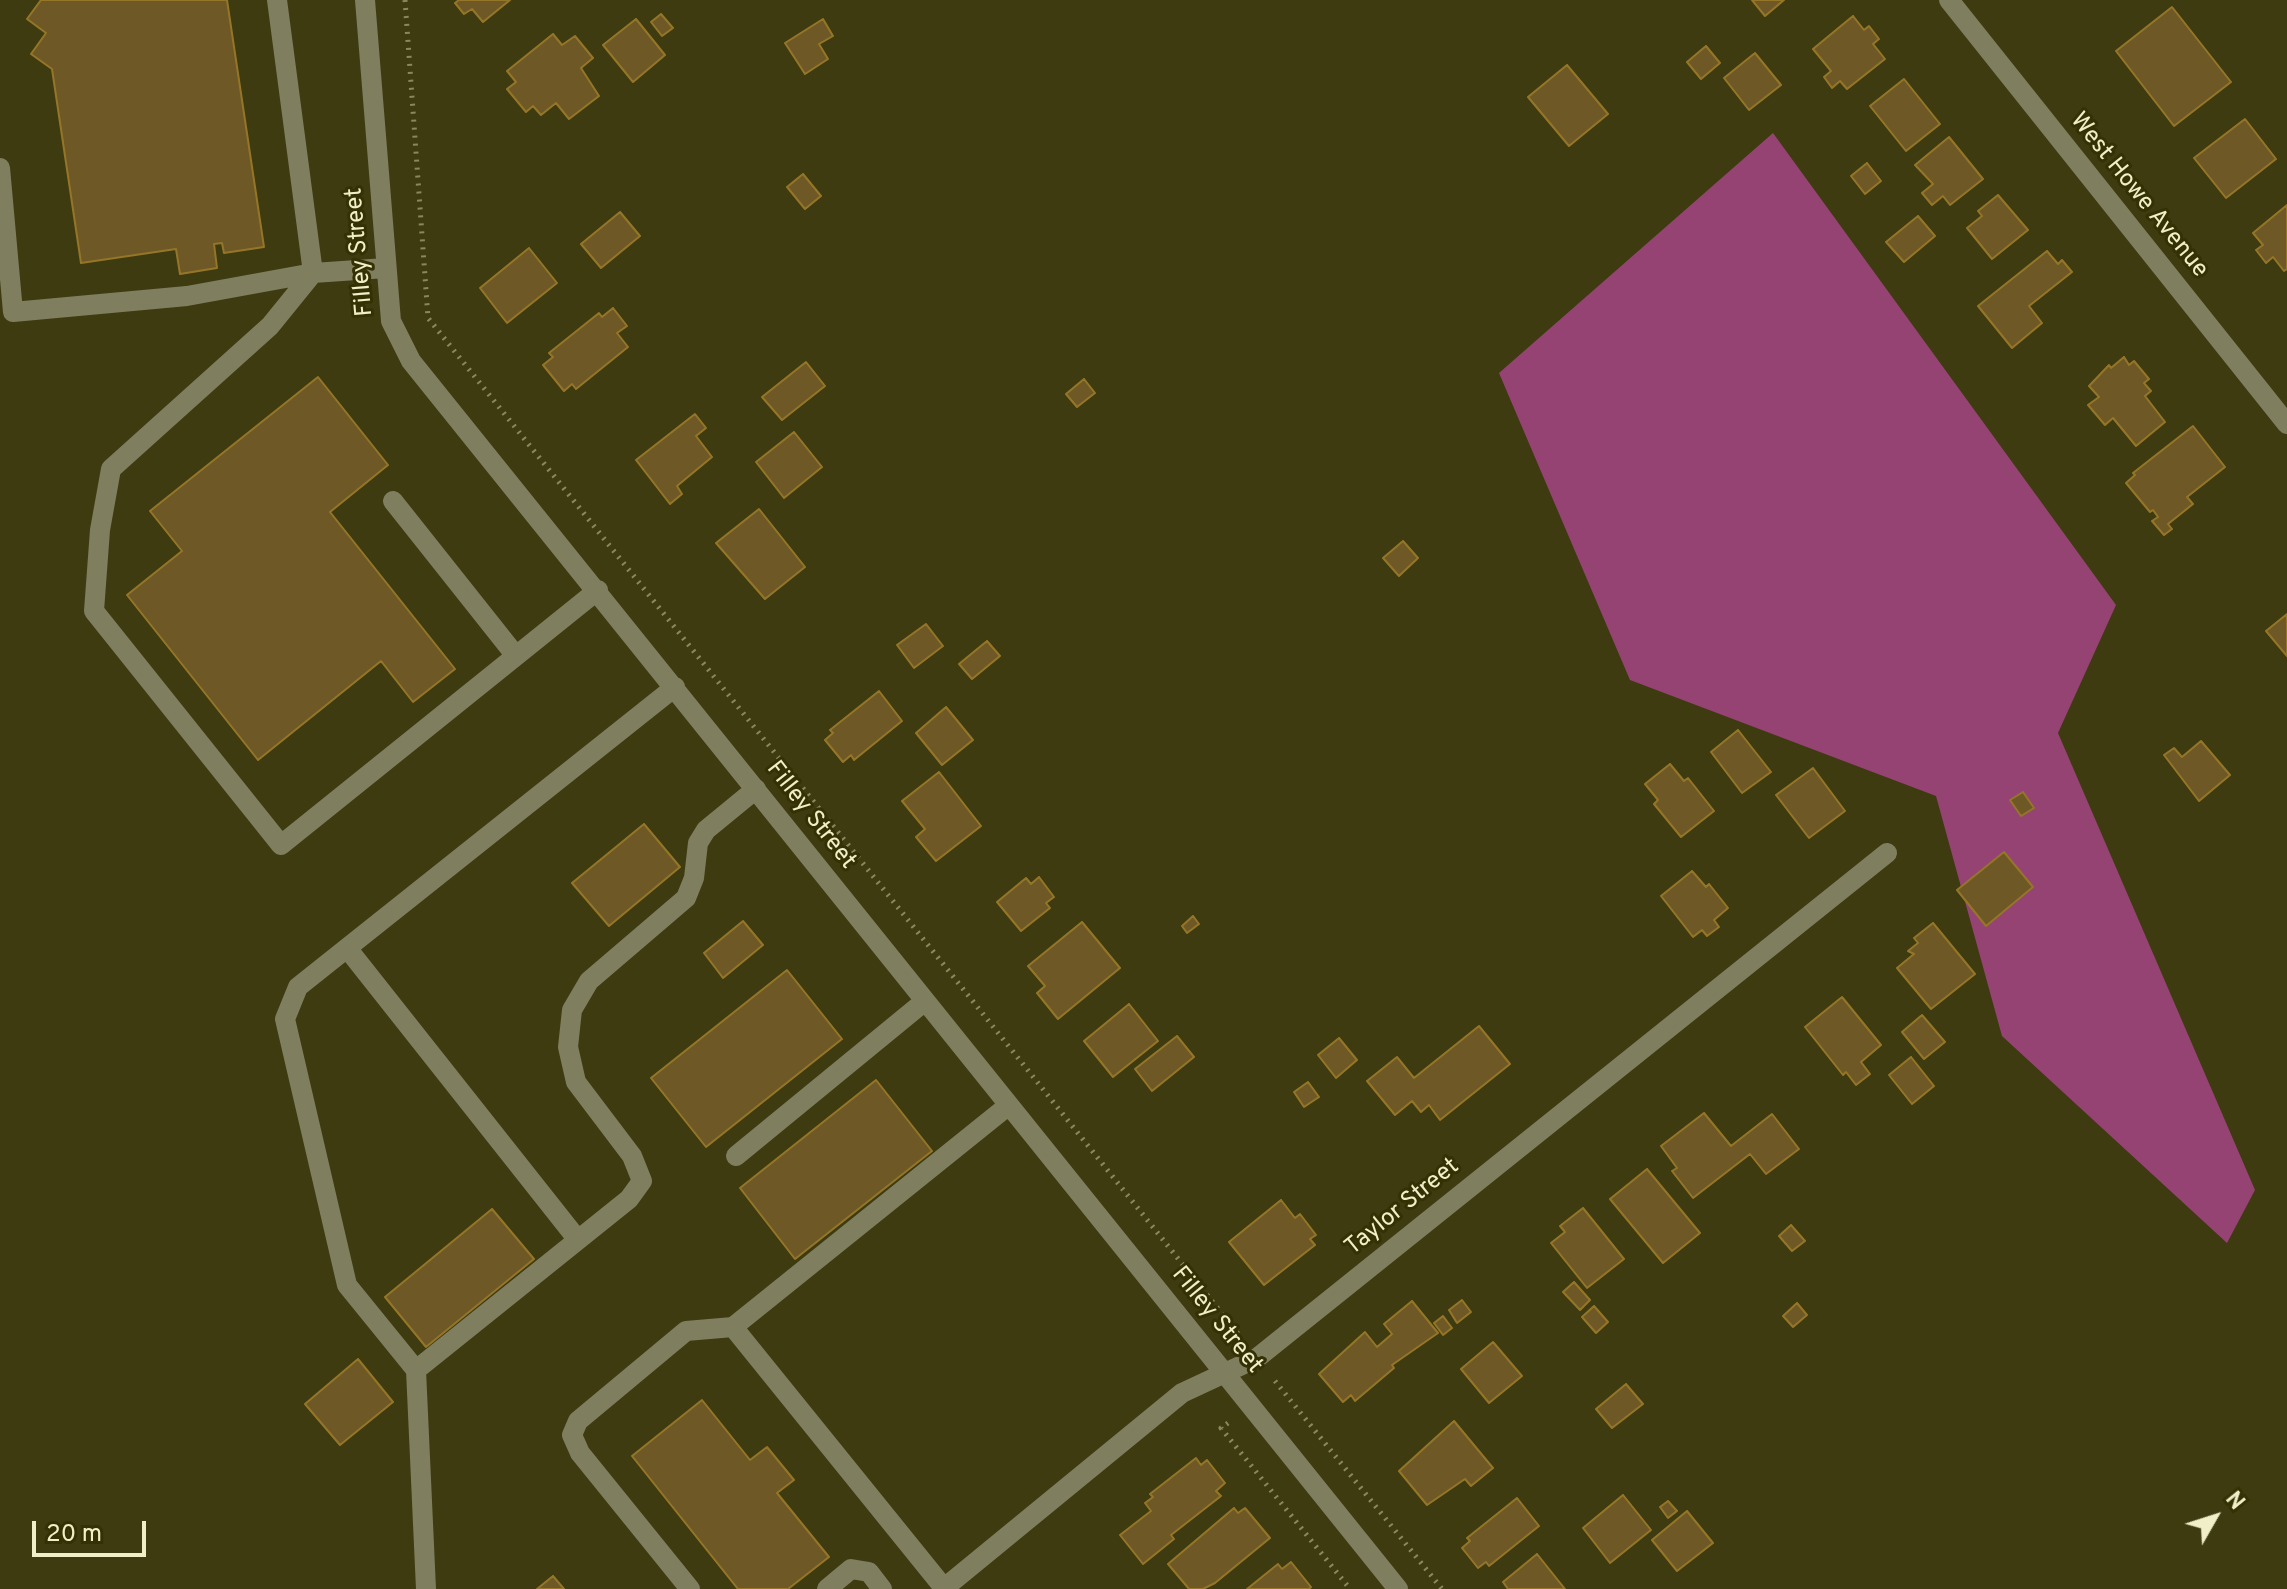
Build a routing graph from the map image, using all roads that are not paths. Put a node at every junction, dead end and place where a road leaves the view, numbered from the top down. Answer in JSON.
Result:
{"nodes":[{"id":1,"x":277,"y":0,"type":"edge"},
{"id":2,"x":365,"y":0,"type":"edge"},
{"id":3,"x":1949,"y":0,"type":"edge"},
{"id":4,"x":0,"y":168,"type":"edge"},
{"id":5,"x":386,"y":268,"type":"junction"},
{"id":6,"x":313,"y":273,"type":"junction"},
{"id":7,"x":2287,"y":424,"type":"edge"},
{"id":8,"x":393,"y":501,"type":"dead end"},
{"id":9,"x":598,"y":590,"type":"junction"},
{"id":10,"x":516,"y":656,"type":"junction"},
{"id":11,"x":675,"y":687,"type":"junction"},
{"id":12,"x":756,"y":789,"type":"junction"},
{"id":13,"x":1887,"y":853,"type":"dead end"},
{"id":14,"x":347,"y":948,"type":"junction"},
{"id":15,"x":925,"y":1001,"type":"junction"},
{"id":16,"x":1009,"y":1105,"type":"junction"},
{"id":17,"x":736,"y":1156,"type":"dead end"},
{"id":18,"x":578,"y":1240,"type":"junction"},
{"id":19,"x":733,"y":1327,"type":"junction"},
{"id":20,"x":416,"y":1370,"type":"junction"},
{"id":21,"x":1226,"y":1374,"type":"junction"},
{"id":22,"x":944,"y":1588,"type":"edge"},
{"id":23,"x":426,"y":1589,"type":"edge"},
{"id":24,"x":690,"y":1589,"type":"edge"},
{"id":25,"x":827,"y":1589,"type":"edge"},
{"id":26,"x":882,"y":1589,"type":"edge"},
{"id":27,"x":1398,"y":1589,"type":"edge"}],
"edges":[{"from":1,"to":6,"type":"street"},
{"from":2,"to":5,"type":"street","name":"Filley Street"},
{"from":3,"to":7,"type":"street","name":"West Howe Avenue"},
{"from":4,"to":6,"type":"street"},
{"from":5,"to":6,"type":"street"},
{"from":5,"to":9,"type":"street","name":"Filley Street"},
{"from":6,"to":10,"type":"street"},
{"from":8,"to":10,"type":"street"},
{"from":9,"to":10,"type":"street"},
{"from":9,"to":11,"type":"street","name":"Filley Street"},
{"from":11,"to":12,"type":"street","name":"Filley Street"},
{"from":11,"to":14,"type":"street"},
{"from":12,"to":15,"type":"street","name":"Filley Street"},
{"from":12,"to":18,"type":"street"},
{"from":13,"to":21,"type":"street","name":"Taylor Street"},
{"from":14,"to":18,"type":"street"},
{"from":14,"to":20,"type":"street"},
{"from":15,"to":16,"type":"street","name":"Filley Street"},
{"from":15,"to":17,"type":"street"},
{"from":16,"to":19,"type":"street"},
{"from":16,"to":21,"type":"street","name":"Filley Street"},
{"from":18,"to":20,"type":"street"},
{"from":19,"to":22,"type":"street"},
{"from":19,"to":24,"type":"street"},
{"from":20,"to":23,"type":"street"},
{"from":21,"to":22,"type":"street","name":"Taylor Street"},
{"from":21,"to":27,"type":"street","name":"Filley Street"},
{"from":25,"to":26,"type":"street"}]}
